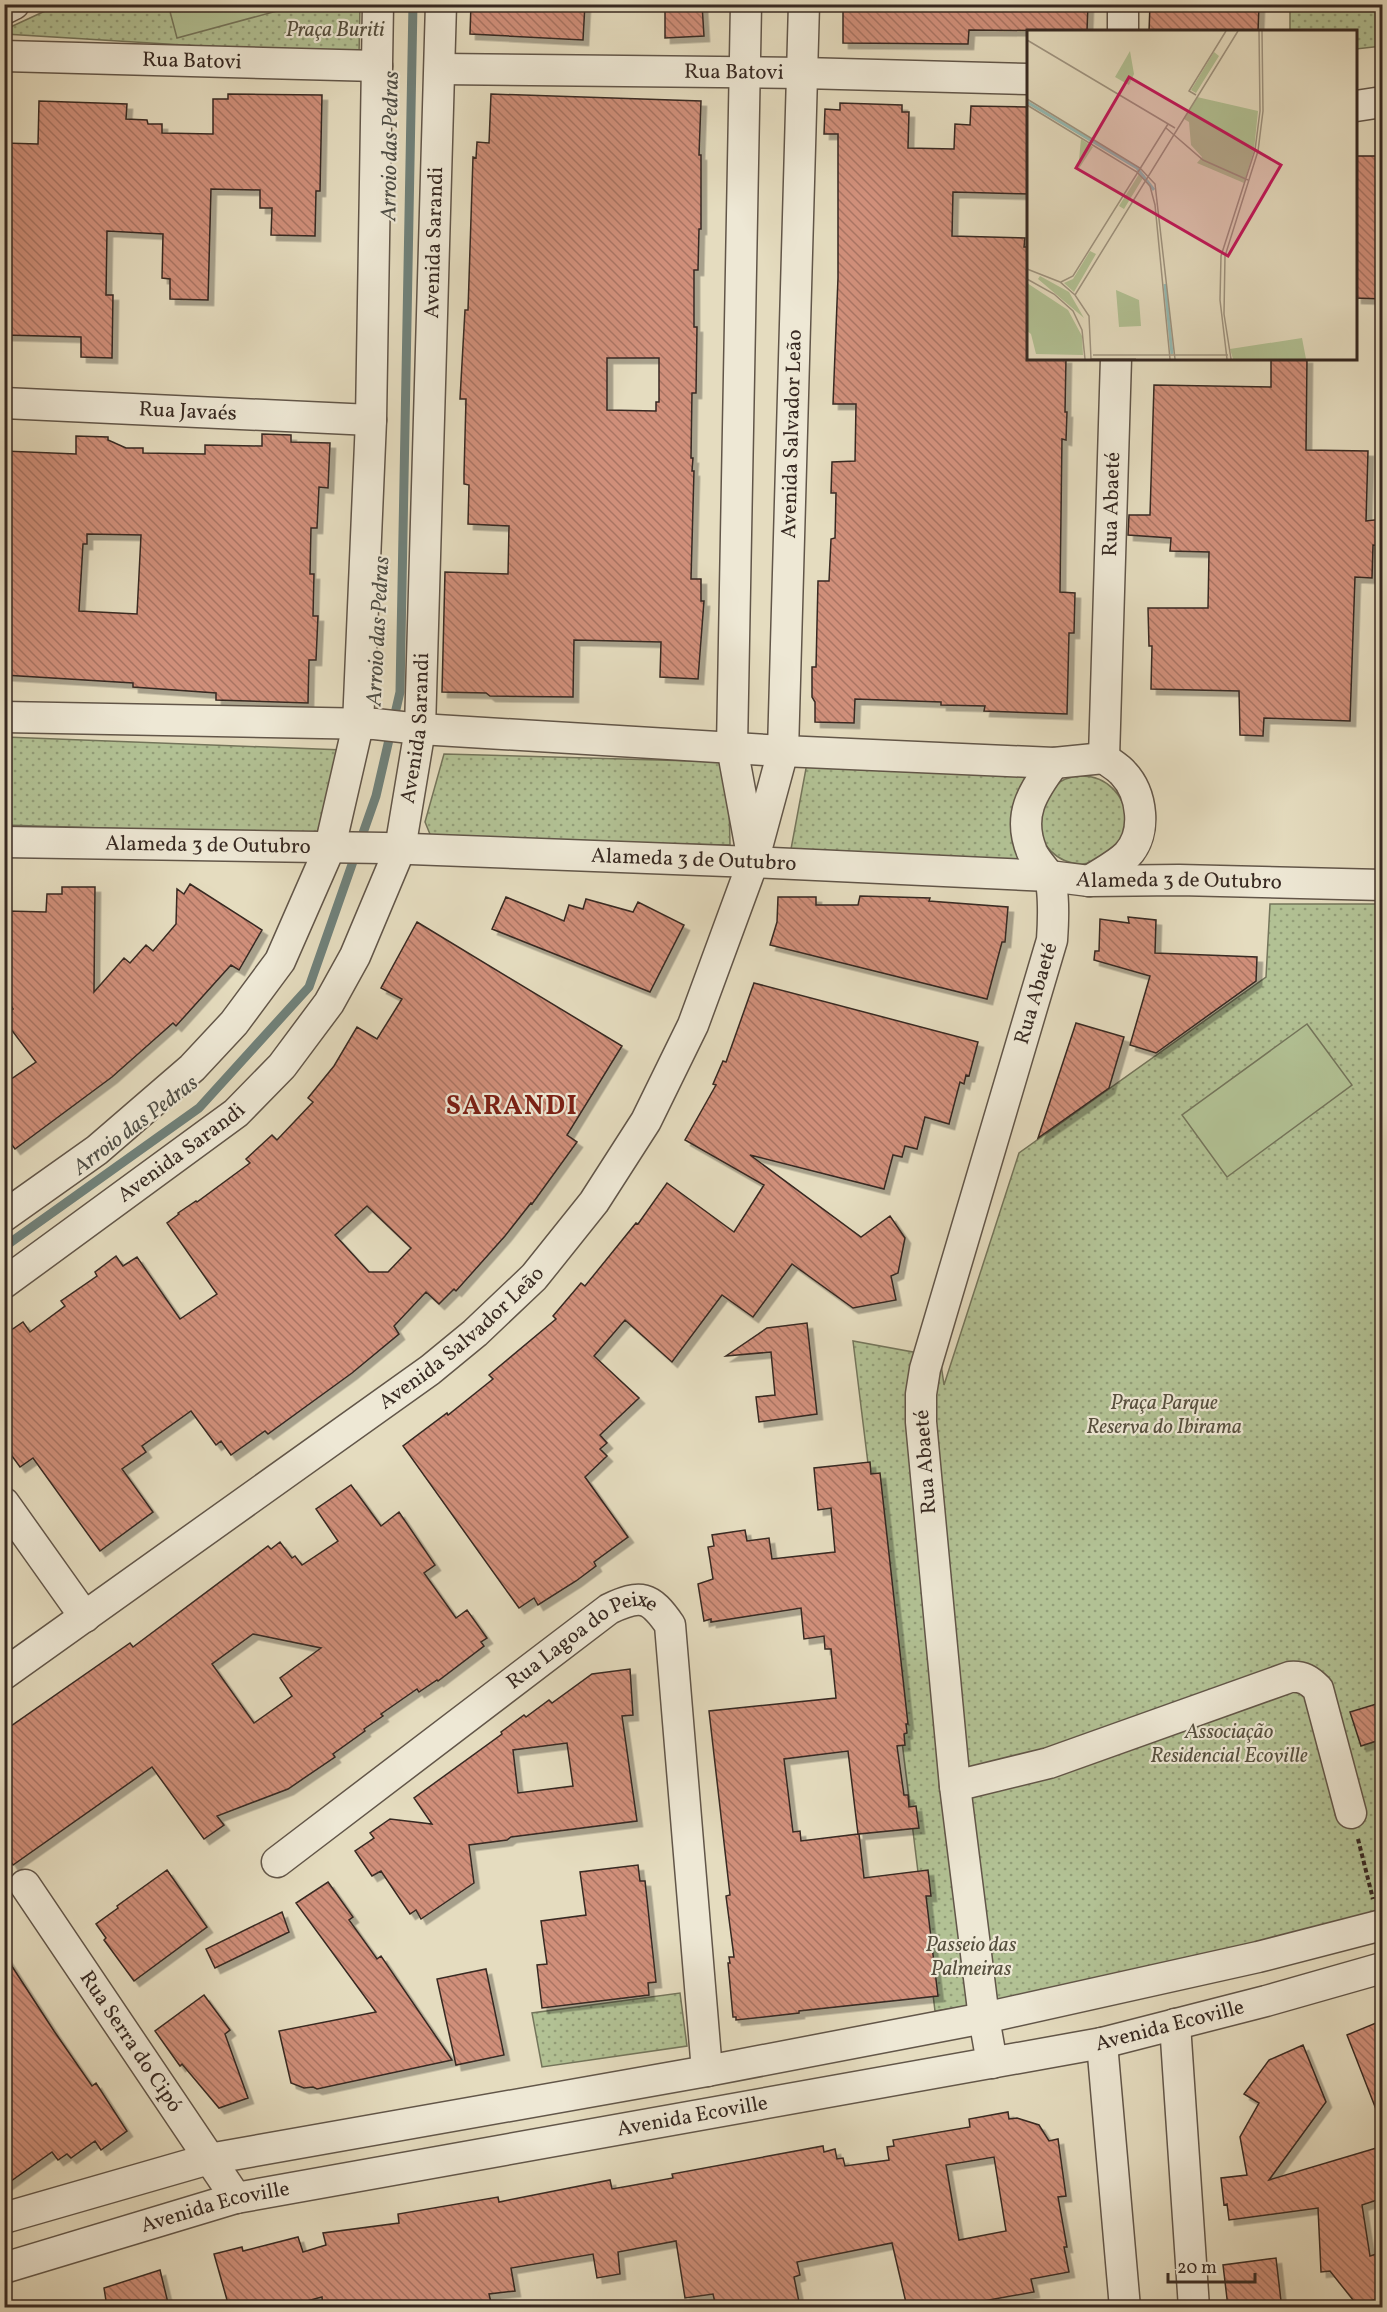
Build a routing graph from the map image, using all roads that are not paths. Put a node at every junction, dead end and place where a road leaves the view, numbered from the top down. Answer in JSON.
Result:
{"nodes":[{"id":1,"x":14,"y":4,"type":"edge"},
{"id":2,"x":378,"y":4,"type":"edge"},
{"id":3,"x":441,"y":4,"type":"edge"},
{"id":4,"x":746,"y":4,"type":"edge"},
{"id":5,"x":804,"y":4,"type":"edge"},
{"id":6,"x":1123,"y":4,"type":"edge"},
{"id":7,"x":4,"y":9,"type":"edge"},
{"id":8,"x":1123,"y":30,"type":"edge"},
{"id":9,"x":4,"y":56,"type":"edge"},
{"id":10,"x":377,"y":66,"type":"junction"},
{"id":11,"x":440,"y":69,"type":"junction"},
{"id":12,"x":744,"y":72,"type":"junction"},
{"id":13,"x":803,"y":73,"type":"junction"},
{"id":14,"x":1027,"y":79,"type":"edge"},
{"id":15,"x":1383,"y":102,"type":"edge"},
{"id":16,"x":1357,"y":106,"type":"edge"},
{"id":17,"x":1116,"y":360,"type":"edge"},
{"id":18,"x":4,"y":403,"type":"edge"},
{"id":19,"x":371,"y":420,"type":"junction"},
{"id":20,"x":4,"y":717,"type":"edge"},
{"id":21,"x":367,"y":725,"type":"junction"},
{"id":22,"x":416,"y":728,"type":"junction"},
{"id":23,"x":732,"y":747,"type":"junction"},
{"id":24,"x":783,"y":751,"type":"junction"},
{"id":25,"x":1104,"y":758,"type":"junction"},
{"id":26,"x":1054,"y":763,"type":"junction"},
{"id":27,"x":1137,"y":837,"type":"junction"},
{"id":28,"x":4,"y":842,"type":"edge"},
{"id":29,"x":337,"y":847,"type":"junction"},
{"id":30,"x":392,"y":849,"type":"junction"},
{"id":31,"x":753,"y":862,"type":"junction"},
{"id":32,"x":1049,"y":876,"type":"junction"},
{"id":33,"x":1089,"y":881,"type":"junction"},
{"id":34,"x":1164,"y":881,"type":"junction"},
{"id":35,"x":1383,"y":885,"type":"edge"},
{"id":36,"x":4,"y":1216,"type":"edge"},
{"id":37,"x":4,"y":1283,"type":"edge"},
{"id":38,"x":4,"y":1503,"type":"edge"},
{"id":39,"x":85,"y":1617,"type":"junction"},
{"id":40,"x":4,"y":1674,"type":"edge"},
{"id":41,"x":955,"y":1786,"type":"junction"},
{"id":42,"x":1351,"y":1813,"type":"road end"},
{"id":43,"x":278,"y":1862,"type":"dead end"},
{"id":44,"x":25,"y":1885,"type":"dead end"},
{"id":45,"x":1381,"y":1925,"type":"edge"},
{"id":46,"x":1258,"y":1957,"type":"junction"},
{"id":47,"x":1383,"y":1968,"type":"edge"},
{"id":48,"x":1266,"y":2001,"type":"junction"},
{"id":49,"x":984,"y":2018,"type":"junction"},
{"id":50,"x":1175,"y":2024,"type":"junction"},
{"id":51,"x":1102,"y":2043,"type":"junction"},
{"id":52,"x":992,"y":2063,"type":"junction"},
{"id":53,"x":707,"y":2071,"type":"junction"},
{"id":54,"x":209,"y":2159,"type":"junction"},
{"id":55,"x":236,"y":2198,"type":"junction"},
{"id":56,"x":4,"y":2218,"type":"edge"},
{"id":57,"x":4,"y":2268,"type":"edge"},
{"id":58,"x":1125,"y":2307,"type":"edge"},
{"id":59,"x":1194,"y":2307,"type":"edge"}],
"edges":[{"from":1,"to":7,"type":"street"},
{"from":2,"to":10,"type":"street"},
{"from":3,"to":11,"type":"street","name":"Avenida Sarandi"},
{"from":4,"to":12,"type":"street"},
{"from":5,"to":13,"type":"street","name":"Avenida Salvador Leão"},
{"from":6,"to":8,"type":"street"},
{"from":9,"to":10,"type":"street","name":"Rua Batovi"},
{"from":10,"to":19,"type":"street"},
{"from":11,"to":12,"type":"street","name":"Rua Batovi"},
{"from":11,"to":22,"type":"street","name":"Avenida Sarandi"},
{"from":12,"to":13,"type":"street","name":"Rua Batovi"},
{"from":12,"to":23,"type":"street"},
{"from":13,"to":14,"type":"street","name":"Rua Batovi"},
{"from":13,"to":24,"type":"street","name":"Avenida Salvador Leão"},
{"from":15,"to":16,"type":"street"},
{"from":17,"to":25,"type":"street","name":"Rua Abaeté"},
{"from":18,"to":19,"type":"street","name":"Rua Javaés"},
{"from":19,"to":21,"type":"street"},
{"from":20,"to":21,"type":"street"},
{"from":21,"to":22,"type":"street"},
{"from":21,"to":29,"type":"street"},
{"from":22,"to":23,"type":"street"},
{"from":22,"to":30,"type":"street","name":"Avenida Sarandi"},
{"from":23,"to":24,"type":"street"},
{"from":23,"to":31,"type":"street"},
{"from":24,"to":26,"type":"street"},
{"from":24,"to":31,"type":"street","name":"Avenida Salvador Leão"},
{"from":25,"to":26,"type":"street"},
{"from":25,"to":27,"type":"street"},
{"from":26,"to":32,"type":"street"},
{"from":27,"to":33,"type":"street"},
{"from":27,"to":34,"type":"street"},
{"from":28,"to":29,"type":"street","name":"Alameda 3 de Outubro"},
{"from":29,"to":30,"type":"street","name":"Alameda 3 de Outubro"},
{"from":29,"to":36,"type":"street"},
{"from":30,"to":31,"type":"street","name":"Alameda 3 de Outubro"},
{"from":30,"to":37,"type":"street","name":"Avenida Sarandi"},
{"from":31,"to":32,"type":"street","name":"Alameda 3 de Outubro"},
{"from":31,"to":39,"type":"street","name":"Avenida Salvador Leão"},
{"from":32,"to":33,"type":"street","name":"Alameda 3 de Outubro"},
{"from":32,"to":41,"type":"street","name":"Rua Abaeté"},
{"from":33,"to":34,"type":"street","name":"Alameda 3 de Outubro"},
{"from":34,"to":35,"type":"street","name":"Alameda 3 de Outubro"},
{"from":38,"to":39,"type":"street"},
{"from":39,"to":40,"type":"street","name":"Avenida Salvador Leão"},
{"from":41,"to":42,"type":"street"},
{"from":41,"to":49,"type":"street","name":"Rua Abaeté"},
{"from":43,"to":53,"type":"street","name":"Rua Lagoa do Peixe"},
{"from":44,"to":54,"type":"street","name":"Rua Serra do Cipó"},
{"from":45,"to":46,"type":"street","name":"Avenida Ecoville"},
{"from":46,"to":48,"type":"street"},
{"from":46,"to":49,"type":"street","name":"Avenida Ecoville"},
{"from":47,"to":48,"type":"street","name":"Avenida Ecoville"},
{"from":48,"to":50,"type":"street","name":"Avenida Ecoville"},
{"from":49,"to":52,"type":"street","name":"Rua Abaeté"},
{"from":49,"to":53,"type":"street","name":"Avenida Ecoville"},
{"from":50,"to":51,"type":"street","name":"Avenida Ecoville"},
{"from":50,"to":59,"type":"street"},
{"from":51,"to":52,"type":"street","name":"Avenida Ecoville"},
{"from":51,"to":58,"type":"street"},
{"from":52,"to":55,"type":"street","name":"Avenida Ecoville"},
{"from":53,"to":54,"type":"street","name":"Avenida Ecoville"},
{"from":54,"to":55,"type":"street","name":"Rua Serra do Cipó"},
{"from":54,"to":56,"type":"street","name":"Avenida Ecoville"},
{"from":55,"to":57,"type":"street","name":"Avenida Ecoville"}]}
